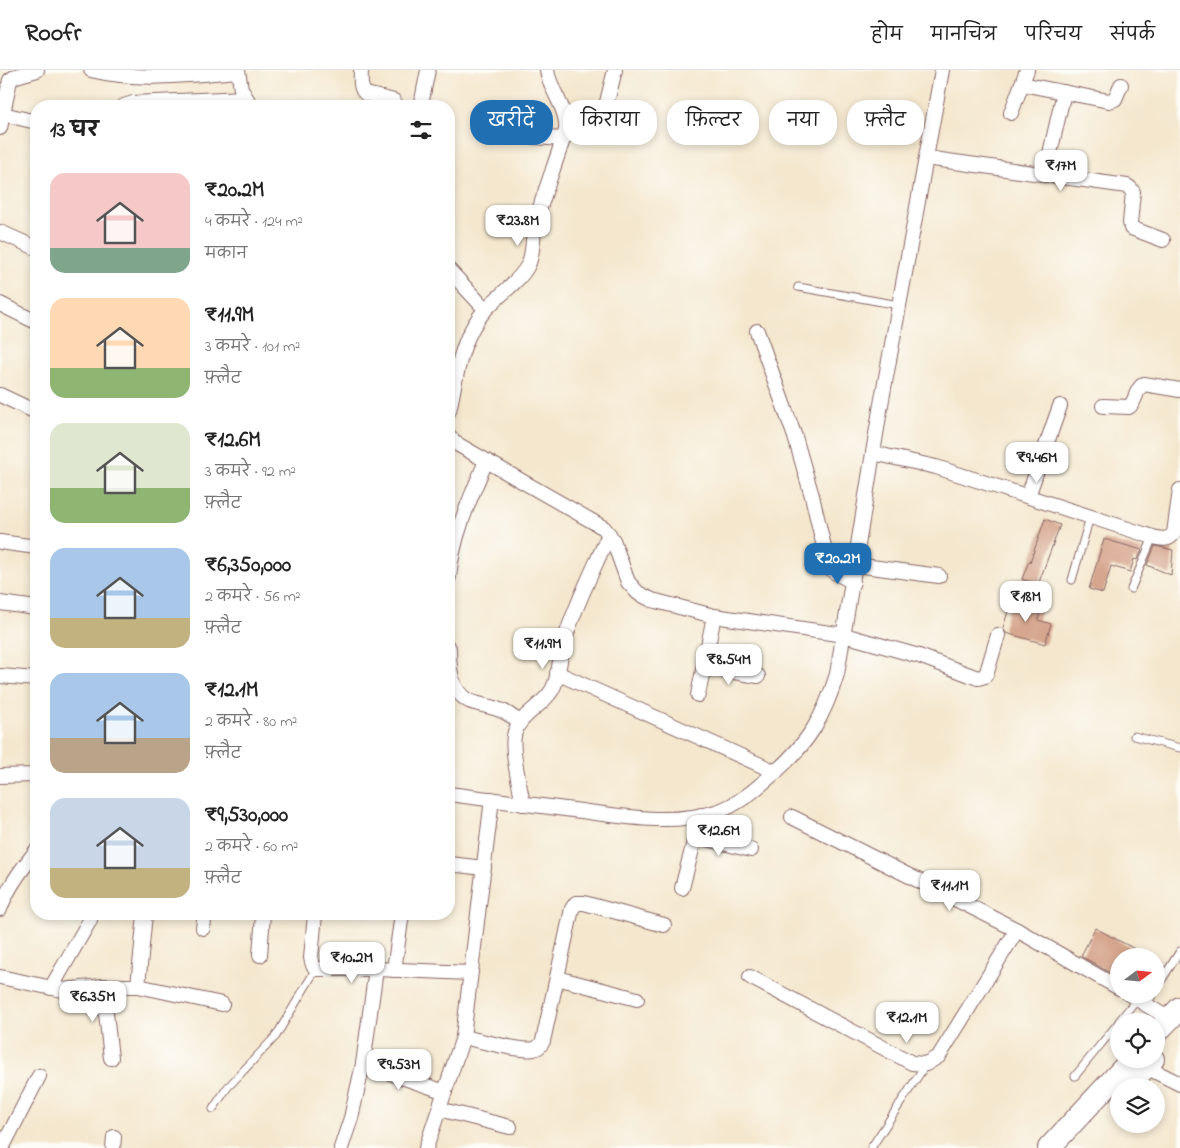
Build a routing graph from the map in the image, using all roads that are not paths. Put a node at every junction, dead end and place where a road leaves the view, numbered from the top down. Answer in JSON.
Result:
{"nodes":[{"id":1,"x":37,"y":70,"type":"edge"},
{"id":2,"x":91,"y":70,"type":"edge"},
{"id":3,"x":238,"y":70,"type":"edge"},
{"id":4,"x":361,"y":70,"type":"edge"},
{"id":5,"x":428,"y":70,"type":"edge"},
{"id":6,"x":547,"y":70,"type":"edge"},
{"id":7,"x":615,"y":70,"type":"edge"},
{"id":8,"x":942,"y":70,"type":"edge"},
{"id":9,"x":1027,"y":70,"type":"edge"},
{"id":10,"x":1022,"y":84,"type":"junction"},
{"id":11,"x":1120,"y":85,"type":"dead end"},
{"id":12,"x":1064,"y":92,"type":"junction"},
{"id":13,"x":247,"y":100,"type":"edge"},
{"id":14,"x":390,"y":100,"type":"edge"},
{"id":15,"x":422,"y":100,"type":"edge"},
{"id":16,"x":608,"y":100,"type":"edge"},
{"id":17,"x":563,"y":112,"type":"edge"},
{"id":18,"x":1011,"y":113,"type":"dead end"},
{"id":19,"x":3,"y":114,"type":"junction"},
{"id":20,"x":30,"y":121,"type":"edge"},
{"id":21,"x":0,"y":128,"type":"edge"},
{"id":22,"x":563,"y":142,"type":"edge"},
{"id":23,"x":926,"y":158,"type":"junction"},
{"id":24,"x":1045,"y":176,"type":"junction"},
{"id":25,"x":0,"y":232,"type":"edge"},
{"id":26,"x":1163,"y":240,"type":"dead end"},
{"id":27,"x":30,"y":245,"type":"edge"},
{"id":28,"x":455,"y":276,"type":"edge"},
{"id":29,"x":798,"y":286,"type":"dead end"},
{"id":30,"x":0,"y":304,"type":"edge"},
{"id":31,"x":899,"y":305,"type":"junction"},
{"id":32,"x":485,"y":309,"type":"junction"},
{"id":33,"x":30,"y":319,"type":"edge"},
{"id":34,"x":756,"y":331,"type":"dead end"},
{"id":35,"x":455,"y":383,"type":"edge"},
{"id":36,"x":1180,"y":390,"type":"edge"},
{"id":37,"x":0,"y":396,"type":"edge"},
{"id":38,"x":1060,"y":406,"type":"dead end"},
{"id":39,"x":1103,"y":406,"type":"dead end"},
{"id":40,"x":30,"y":409,"type":"edge"},
{"id":41,"x":455,"y":442,"type":"edge"},
{"id":42,"x":873,"y":453,"type":"junction"},
{"id":43,"x":486,"y":461,"type":"junction"},
{"id":44,"x":1180,"y":490,"type":"edge"},
{"id":45,"x":1028,"y":496,"type":"junction"},
{"id":46,"x":1090,"y":517,"type":"junction"},
{"id":47,"x":609,"y":534,"type":"junction"},
{"id":48,"x":1153,"y":538,"type":"junction"},
{"id":49,"x":0,"y":542,"type":"edge"},
{"id":50,"x":455,"y":543,"type":"edge"},
{"id":51,"x":30,"y":546,"type":"edge"},
{"id":52,"x":856,"y":565,"type":"junction"},
{"id":53,"x":938,"y":576,"type":"dead end"},
{"id":54,"x":1072,"y":580,"type":"dead end"},
{"id":55,"x":853,"y":582,"type":"junction"},
{"id":56,"x":1132,"y":589,"type":"dead end"},
{"id":57,"x":0,"y":604,"type":"edge"},
{"id":58,"x":30,"y":607,"type":"edge"},
{"id":59,"x":714,"y":616,"type":"junction"},
{"id":60,"x":844,"y":635,"type":"junction"},
{"id":61,"x":998,"y":635,"type":"dead end"},
{"id":62,"x":704,"y":667,"type":"junction"},
{"id":63,"x":557,"y":673,"type":"junction"},
{"id":64,"x":0,"y":676,"type":"edge"},
{"id":65,"x":758,"y":676,"type":"dead end"},
{"id":66,"x":30,"y":678,"type":"edge"},
{"id":67,"x":455,"y":686,"type":"edge"},
{"id":68,"x":698,"y":696,"type":"dead end"},
{"id":69,"x":520,"y":722,"type":"junction"},
{"id":70,"x":1134,"y":736,"type":"dead end"},
{"id":71,"x":1180,"y":748,"type":"edge"},
{"id":72,"x":776,"y":772,"type":"junction"},
{"id":73,"x":30,"y":775,"type":"edge"},
{"id":74,"x":0,"y":776,"type":"edge"},
{"id":75,"x":455,"y":795,"type":"edge"},
{"id":76,"x":492,"y":799,"type":"junction"},
{"id":77,"x":523,"y":804,"type":"junction"},
{"id":78,"x":701,"y":815,"type":"junction"},
{"id":79,"x":792,"y":817,"type":"dead end"},
{"id":80,"x":695,"y":836,"type":"junction"},
{"id":81,"x":750,"y":850,"type":"dead end"},
{"id":82,"x":30,"y":859,"type":"edge"},
{"id":83,"x":455,"y":865,"type":"edge"},
{"id":84,"x":484,"y":868,"type":"junction"},
{"id":85,"x":682,"y":888,"type":"dead end"},
{"id":86,"x":0,"y":908,"type":"edge"},
{"id":87,"x":90,"y":920,"type":"dead end"},
{"id":88,"x":144,"y":920,"type":"edge"},
{"id":89,"x":263,"y":920,"type":"edge"},
{"id":90,"x":315,"y":920,"type":"edge"},
{"id":91,"x":401,"y":920,"type":"edge"},
{"id":92,"x":664,"y":925,"type":"dead end"},
{"id":93,"x":1017,"y":930,"type":"junction"},
{"id":94,"x":1180,"y":951,"type":"edge"},
{"id":95,"x":260,"y":955,"type":"dead end"},
{"id":96,"x":316,"y":969,"type":"junction"},
{"id":97,"x":376,"y":969,"type":"junction"},
{"id":98,"x":394,"y":970,"type":"junction"},
{"id":99,"x":470,"y":973,"type":"junction"},
{"id":100,"x":1165,"y":975,"type":"edge"},
{"id":101,"x":0,"y":977,"type":"edge"},
{"id":102,"x":750,"y":977,"type":"dead end"},
{"id":103,"x":557,"y":978,"type":"junction"},
{"id":104,"x":1110,"y":983,"type":"edge"},
{"id":105,"x":103,"y":986,"type":"junction"},
{"id":106,"x":138,"y":986,"type":"junction"},
{"id":107,"x":51,"y":988,"type":"junction"},
{"id":108,"x":637,"y":999,"type":"dead end"},
{"id":109,"x":1137,"y":1003,"type":"edge"},
{"id":110,"x":1148,"y":1003,"type":"edge"},
{"id":111,"x":222,"y":1004,"type":"dead end"},
{"id":112,"x":1127,"y":1013,"type":"edge"},
{"id":113,"x":1171,"y":1023,"type":"edge"},
{"id":114,"x":1110,"y":1033,"type":"edge"},
{"id":115,"x":463,"y":1037,"type":"junction"},
{"id":116,"x":111,"y":1058,"type":"dead end"},
{"id":117,"x":363,"y":1064,"type":"junction"},
{"id":118,"x":926,"y":1064,"type":"junction"},
{"id":119,"x":1138,"y":1068,"type":"edge"},
{"id":120,"x":1158,"y":1068,"type":"edge"},
{"id":121,"x":39,"y":1076,"type":"dead end"},
{"id":122,"x":1076,"y":1076,"type":"dead end"},
{"id":123,"x":1180,"y":1084,"type":"edge"},
{"id":124,"x":445,"y":1092,"type":"junction"},
{"id":125,"x":1110,"y":1106,"type":"edge"},
{"id":126,"x":439,"y":1108,"type":"junction"},
{"id":127,"x":213,"y":1109,"type":"dead end"},
{"id":128,"x":510,"y":1126,"type":"dead end"},
{"id":129,"x":2,"y":1148,"type":"edge"},
{"id":130,"x":341,"y":1148,"type":"edge"},
{"id":131,"x":426,"y":1148,"type":"edge"},
{"id":132,"x":871,"y":1148,"type":"edge"},
{"id":133,"x":1049,"y":1148,"type":"edge"},
{"id":134,"x":1070,"y":1148,"type":"edge"}],
"edges":[{"from":1,"to":19,"type":"street"},
{"from":2,"to":3,"type":"street"},
{"from":3,"to":13,"type":"street"},
{"from":4,"to":14,"type":"street"},
{"from":5,"to":15,"type":"street"},
{"from":6,"to":17,"type":"street"},
{"from":7,"to":16,"type":"street"},
{"from":8,"to":23,"type":"street"},
{"from":9,"to":10,"type":"street"},
{"from":10,"to":12,"type":"street"},
{"from":10,"to":18,"type":"street"},
{"from":11,"to":12,"type":"street"},
{"from":12,"to":24,"type":"street"},
{"from":19,"to":20,"type":"street"},
{"from":19,"to":21,"type":"street"},
{"from":22,"to":32,"type":"street"},
{"from":23,"to":24,"type":"street"},
{"from":23,"to":31,"type":"street"},
{"from":24,"to":26,"type":"street"},
{"from":25,"to":27,"type":"street"},
{"from":28,"to":32,"type":"street"},
{"from":29,"to":31,"type":"lane"},
{"from":30,"to":33,"type":"street"},
{"from":31,"to":42,"type":"street"},
{"from":32,"to":35,"type":"street"},
{"from":34,"to":55,"type":"street"},
{"from":36,"to":39,"type":"street"},
{"from":37,"to":40,"type":"street"},
{"from":38,"to":45,"type":"street"},
{"from":41,"to":43,"type":"street"},
{"from":42,"to":45,"type":"street"},
{"from":42,"to":52,"type":"street"},
{"from":43,"to":47,"type":"street"},
{"from":43,"to":50,"type":"street"},
{"from":44,"to":48,"type":"street"},
{"from":45,"to":46,"type":"street"},
{"from":46,"to":48,"type":"street"},
{"from":46,"to":54,"type":"lane"},
{"from":47,"to":59,"type":"street"},
{"from":47,"to":63,"type":"street"},
{"from":48,"to":56,"type":"lane"},
{"from":49,"to":51,"type":"street"},
{"from":52,"to":53,"type":"street"},
{"from":52,"to":55,"type":"street"},
{"from":55,"to":60,"type":"street"},
{"from":57,"to":58,"type":"street"},
{"from":59,"to":60,"type":"street"},
{"from":59,"to":62,"type":"street"},
{"from":60,"to":61,"type":"street"},
{"from":60,"to":72,"type":"street"},
{"from":62,"to":65,"type":"street"},
{"from":62,"to":68,"type":"street"},
{"from":63,"to":69,"type":"street"},
{"from":63,"to":72,"type":"street"},
{"from":64,"to":66,"type":"street"},
{"from":67,"to":69,"type":"street"},
{"from":69,"to":77,"type":"street"},
{"from":70,"to":71,"type":"lane"},
{"from":72,"to":78,"type":"street"},
{"from":73,"to":74,"type":"street"},
{"from":75,"to":76,"type":"street"},
{"from":76,"to":77,"type":"street"},
{"from":76,"to":84,"type":"street"},
{"from":77,"to":78,"type":"street"},
{"from":78,"to":80,"type":"street"},
{"from":79,"to":93,"type":"street"},
{"from":80,"to":81,"type":"street"},
{"from":80,"to":85,"type":"street"},
{"from":82,"to":86,"type":"street"},
{"from":83,"to":84,"type":"street"},
{"from":84,"to":99,"type":"street"},
{"from":87,"to":107,"type":"street"},
{"from":88,"to":106,"type":"street"},
{"from":89,"to":95,"type":"street"},
{"from":90,"to":96,"type":"street"},
{"from":91,"to":98,"type":"street"},
{"from":92,"to":103,"type":"street"},
{"from":93,"to":104,"type":"street"},
{"from":93,"to":118,"type":"street"},
{"from":94,"to":100,"type":"lane"},
{"from":96,"to":97,"type":"street"},
{"from":96,"to":127,"type":"lane"},
{"from":97,"to":98,"type":"street"},
{"from":97,"to":117,"type":"street"},
{"from":98,"to":99,"type":"street"},
{"from":99,"to":115,"type":"street"},
{"from":101,"to":107,"type":"street"},
{"from":102,"to":118,"type":"street"},
{"from":103,"to":108,"type":"street"},
{"from":103,"to":115,"type":"street"},
{"from":105,"to":106,"type":"street"},
{"from":105,"to":107,"type":"street"},
{"from":105,"to":116,"type":"street"},
{"from":106,"to":111,"type":"street"},
{"from":109,"to":112,"type":"lane"},
{"from":110,"to":113,"type":"street"},
{"from":114,"to":122,"type":"lane"},
{"from":115,"to":124,"type":"street"},
{"from":117,"to":124,"type":"street"},
{"from":117,"to":130,"type":"street"},
{"from":118,"to":132,"type":"lane"},
{"from":119,"to":133,"type":"highway"},
{"from":120,"to":123,"type":"street"},
{"from":121,"to":129,"type":"street"},
{"from":124,"to":126,"type":"street"},
{"from":125,"to":134,"type":"highway"},
{"from":126,"to":128,"type":"street"},
{"from":126,"to":131,"type":"street"}]}
